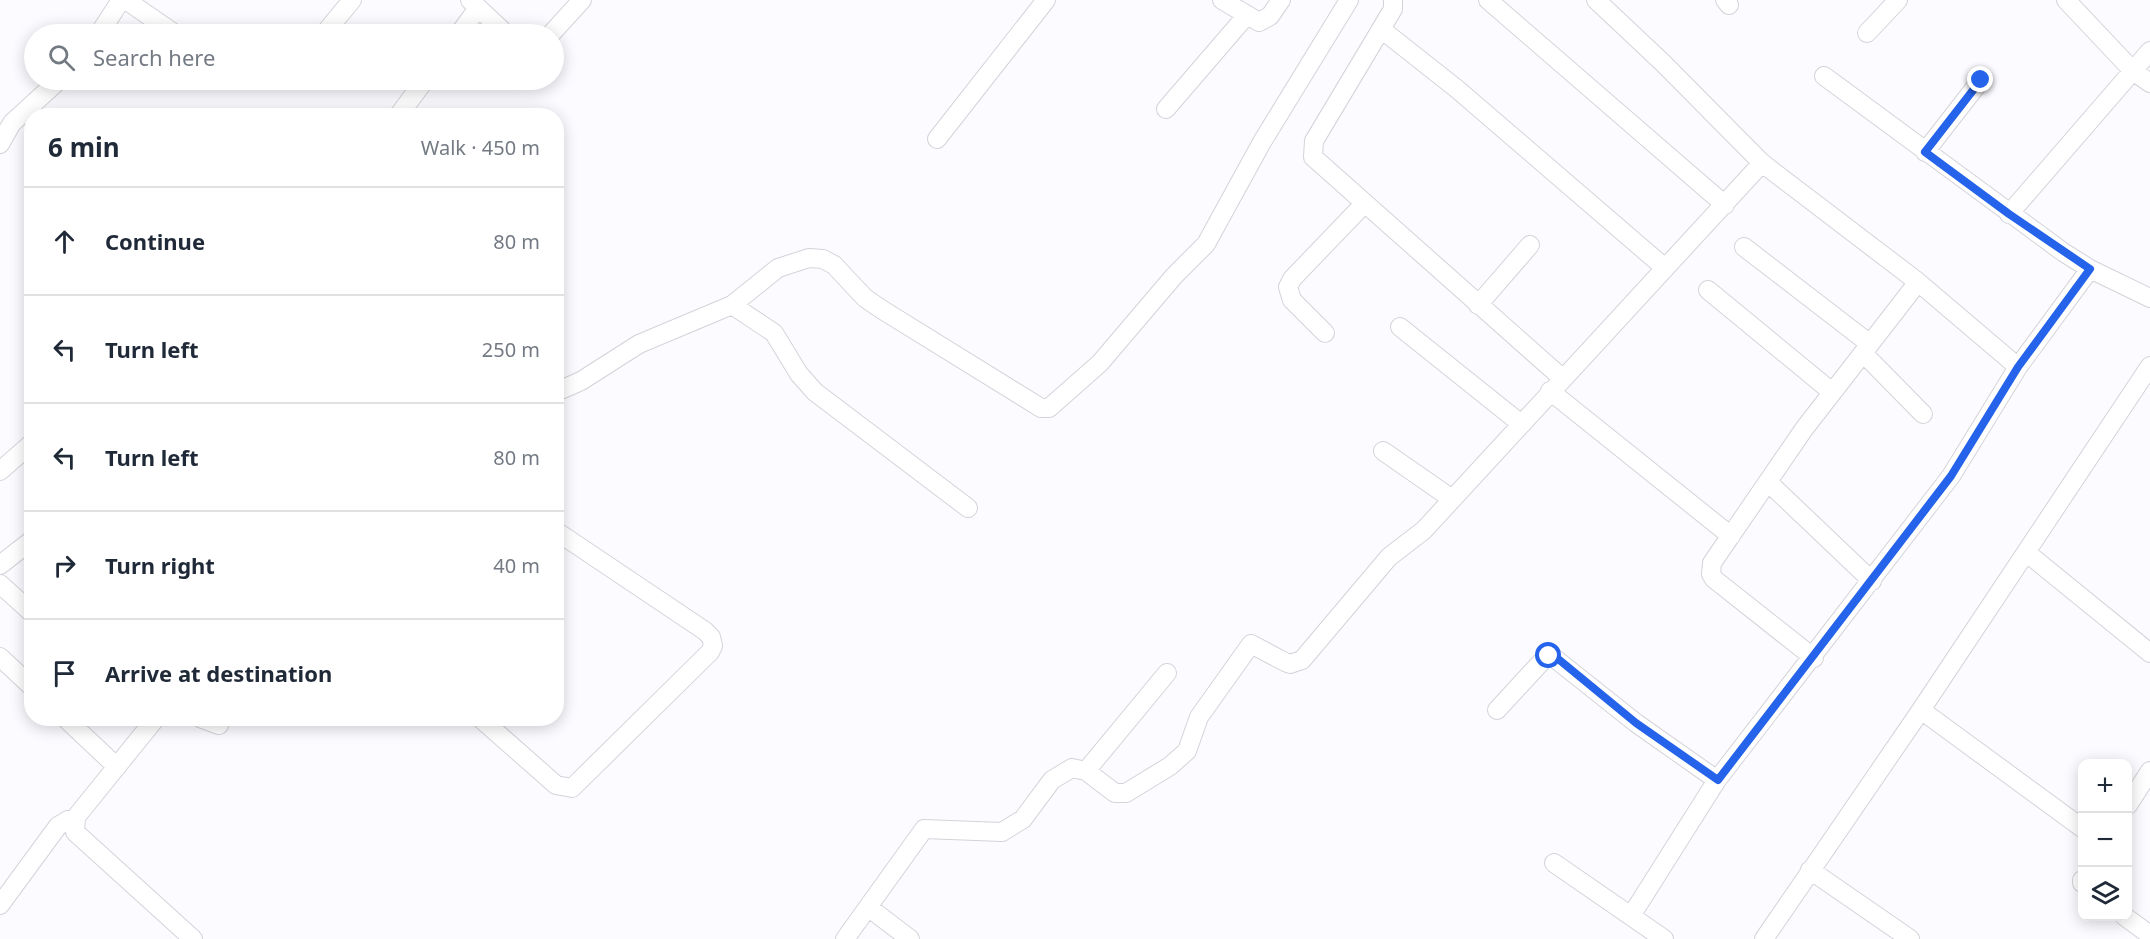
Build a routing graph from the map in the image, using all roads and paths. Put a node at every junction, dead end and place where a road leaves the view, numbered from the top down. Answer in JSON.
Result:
{"nodes":[{"id":1,"x":121,"y":0,"type":"edge"},
{"id":2,"x":126,"y":0,"type":"edge"},
{"id":3,"x":352,"y":0,"type":"edge"},
{"id":4,"x":582,"y":0,"type":"edge"},
{"id":5,"x":1046,"y":0,"type":"edge"},
{"id":6,"x":1222,"y":0,"type":"edge"},
{"id":7,"x":1281,"y":0,"type":"edge"},
{"id":8,"x":1349,"y":0,"type":"edge"},
{"id":9,"x":1393,"y":0,"type":"edge"},
{"id":10,"x":1488,"y":0,"type":"edge"},
{"id":11,"x":1596,"y":0,"type":"edge"},
{"id":12,"x":1898,"y":0,"type":"edge"},
{"id":13,"x":2066,"y":0,"type":"edge"},
{"id":14,"x":474,"y":4,"type":"edge"},
{"id":15,"x":1246,"y":16,"type":"junction"},
{"id":16,"x":105,"y":24,"type":"edge"},
{"id":17,"x":161,"y":24,"type":"edge"},
{"id":18,"x":332,"y":24,"type":"edge"},
{"id":19,"x":464,"y":24,"type":"edge"},
{"id":20,"x":495,"y":24,"type":"edge"},
{"id":21,"x":560,"y":24,"type":"edge"},
{"id":22,"x":1381,"y":29,"type":"junction"},
{"id":23,"x":1867,"y":33,"type":"dead end"},
{"id":24,"x":2150,"y":51,"type":"edge"},
{"id":25,"x":2133,"y":71,"type":"junction"},
{"id":26,"x":1824,"y":76,"type":"dead end"},
{"id":27,"x":1981,"y":80,"type":"dead end"},
{"id":28,"x":2150,"y":83,"type":"edge"},
{"id":29,"x":47,"y":90,"type":"edge"},
{"id":30,"x":418,"y":90,"type":"edge"},
{"id":31,"x":25,"y":108,"type":"edge"},
{"id":32,"x":404,"y":108,"type":"edge"},
{"id":33,"x":1167,"y":109,"type":"dead end"},
{"id":34,"x":17,"y":115,"type":"edge"},
{"id":35,"x":937,"y":139,"type":"dead end"},
{"id":36,"x":0,"y":144,"type":"edge"},
{"id":37,"x":1925,"y":152,"type":"junction"},
{"id":38,"x":1762,"y":163,"type":"junction"},
{"id":39,"x":1364,"y":204,"type":"junction"},
{"id":40,"x":1725,"y":205,"type":"junction"},
{"id":41,"x":2009,"y":214,"type":"junction"},
{"id":42,"x":1530,"y":245,"type":"dead end"},
{"id":43,"x":1744,"y":247,"type":"dead end"},
{"id":44,"x":1665,"y":268,"type":"junction"},
{"id":45,"x":2090,"y":269,"type":"junction"},
{"id":46,"x":1918,"y":282,"type":"junction"},
{"id":47,"x":1708,"y":290,"type":"dead end"},
{"id":48,"x":2150,"y":298,"type":"edge"},
{"id":49,"x":732,"y":305,"type":"junction"},
{"id":50,"x":1478,"y":305,"type":"junction"},
{"id":51,"x":1400,"y":327,"type":"dead end"},
{"id":52,"x":1325,"y":333,"type":"dead end"},
{"id":53,"x":1866,"y":348,"type":"junction"},
{"id":54,"x":2150,"y":366,"type":"edge"},
{"id":55,"x":2018,"y":367,"type":"junction"},
{"id":56,"x":1556,"y":384,"type":"junction"},
{"id":57,"x":564,"y":388,"type":"edge"},
{"id":58,"x":1832,"y":392,"type":"junction"},
{"id":59,"x":1923,"y":414,"type":"dead end"},
{"id":60,"x":1520,"y":423,"type":"junction"},
{"id":61,"x":24,"y":450,"type":"edge"},
{"id":62,"x":1383,"y":451,"type":"dead end"},
{"id":63,"x":0,"y":471,"type":"edge"},
{"id":64,"x":1768,"y":483,"type":"junction"},
{"id":65,"x":1452,"y":499,"type":"junction"},
{"id":66,"x":968,"y":508,"type":"dead end"},
{"id":67,"x":564,"y":536,"type":"edge"},
{"id":68,"x":1731,"y":536,"type":"junction"},
{"id":69,"x":24,"y":545,"type":"edge"},
{"id":70,"x":2026,"y":553,"type":"junction"},
{"id":71,"x":2,"y":558,"type":"edge"},
{"id":72,"x":1872,"y":580,"type":"junction"},
{"id":73,"x":0,"y":584,"type":"edge"},
{"id":74,"x":24,"y":606,"type":"edge"},
{"id":75,"x":2150,"y":653,"type":"edge"},
{"id":76,"x":0,"y":657,"type":"edge"},
{"id":77,"x":1814,"y":657,"type":"junction"},
{"id":78,"x":1167,"y":673,"type":"dead end"},
{"id":79,"x":24,"y":680,"type":"edge"},
{"id":80,"x":1497,"y":710,"type":"dead end"},
{"id":81,"x":1921,"y":710,"type":"junction"},
{"id":82,"x":77,"y":726,"type":"edge"},
{"id":83,"x":150,"y":726,"type":"edge"},
{"id":84,"x":489,"y":726,"type":"edge"},
{"id":85,"x":117,"y":767,"type":"junction"},
{"id":86,"x":1086,"y":771,"type":"junction"},
{"id":87,"x":2150,"y":771,"type":"edge"},
{"id":88,"x":1718,"y":780,"type":"junction"},
{"id":89,"x":2132,"y":798,"type":"edge"},
{"id":90,"x":68,"y":820,"type":"dead end"},
{"id":91,"x":2078,"y":825,"type":"edge"},
{"id":92,"x":1554,"y":863,"type":"dead end"},
{"id":93,"x":1810,"y":870,"type":"junction"},
{"id":94,"x":0,"y":905,"type":"edge"},
{"id":95,"x":868,"y":907,"type":"junction"},
{"id":96,"x":1631,"y":916,"type":"junction"},
{"id":97,"x":2131,"y":921,"type":"edge"},
{"id":98,"x":2150,"y":935,"type":"edge"},
{"id":99,"x":193,"y":939,"type":"edge"},
{"id":100,"x":844,"y":939,"type":"edge"},
{"id":101,"x":910,"y":939,"type":"edge"},
{"id":102,"x":1664,"y":939,"type":"edge"},
{"id":103,"x":1764,"y":939,"type":"edge"},
{"id":104,"x":1910,"y":939,"type":"edge"}],
"edges":[{"from":1,"to":16,"type":"street"},
{"from":2,"to":17,"type":"street"},
{"from":3,"to":18,"type":"street"},
{"from":4,"to":21,"type":"street"},
{"from":5,"to":35,"type":"street"},
{"from":6,"to":15,"type":"street"},
{"from":7,"to":15,"type":"street"},
{"from":8,"to":49,"type":"street"},
{"from":9,"to":22,"type":"street"},
{"from":10,"to":40,"type":"street"},
{"from":11,"to":38,"type":"street"},
{"from":12,"to":23,"type":"street"},
{"from":13,"to":25,"type":"street"},
{"from":14,"to":19,"type":"street"},
{"from":14,"to":20,"type":"street"},
{"from":15,"to":33,"type":"street"},
{"from":22,"to":39,"type":"street"},
{"from":22,"to":44,"type":"street"},
{"from":24,"to":25,"type":"street"},
{"from":25,"to":28,"type":"street"},
{"from":25,"to":41,"type":"street"},
{"from":26,"to":37,"type":"street"},
{"from":27,"to":37,"type":"street"},
{"from":29,"to":31,"type":"street"},
{"from":30,"to":32,"type":"street"},
{"from":34,"to":36,"type":"street"},
{"from":37,"to":41,"type":"street"},
{"from":38,"to":40,"type":"street"},
{"from":38,"to":46,"type":"street"},
{"from":39,"to":50,"type":"street"},
{"from":39,"to":52,"type":"street"},
{"from":40,"to":44,"type":"street"},
{"from":41,"to":45,"type":"street"},
{"from":42,"to":50,"type":"street"},
{"from":43,"to":53,"type":"street"},
{"from":44,"to":56,"type":"street"},
{"from":45,"to":48,"type":"street"},
{"from":45,"to":55,"type":"street"},
{"from":46,"to":53,"type":"street"},
{"from":46,"to":55,"type":"street"},
{"from":47,"to":58,"type":"street"},
{"from":49,"to":57,"type":"street"},
{"from":49,"to":66,"type":"street"},
{"from":50,"to":56,"type":"street"},
{"from":51,"to":60,"type":"street"},
{"from":53,"to":58,"type":"street"},
{"from":53,"to":59,"type":"street"},
{"from":54,"to":70,"type":"street"},
{"from":55,"to":72,"type":"street"},
{"from":56,"to":60,"type":"street"},
{"from":56,"to":68,"type":"street"},
{"from":58,"to":64,"type":"street"},
{"from":60,"to":65,"type":"street"},
{"from":61,"to":63,"type":"street"},
{"from":62,"to":65,"type":"street"},
{"from":64,"to":68,"type":"street"},
{"from":64,"to":72,"type":"street"},
{"from":65,"to":86,"type":"street"},
{"from":67,"to":84,"type":"street"},
{"from":68,"to":77,"type":"street"},
{"from":69,"to":71,"type":"street"},
{"from":70,"to":75,"type":"street"},
{"from":70,"to":81,"type":"street"},
{"from":72,"to":77,"type":"street"},
{"from":73,"to":74,"type":"street"},
{"from":76,"to":79,"type":"street"},
{"from":77,"to":88,"type":"street"},
{"from":78,"to":86,"type":"street"},
{"from":80,"to":88,"type":"street"},
{"from":81,"to":91,"type":"street"},
{"from":81,"to":93,"type":"street"},
{"from":82,"to":85,"type":"street"},
{"from":83,"to":85,"type":"street"},
{"from":85,"to":99,"type":"street"},
{"from":86,"to":95,"type":"street"},
{"from":87,"to":89,"type":"street"},
{"from":88,"to":96,"type":"street"},
{"from":90,"to":94,"type":"street"},
{"from":92,"to":96,"type":"street"},
{"from":93,"to":103,"type":"street"},
{"from":93,"to":104,"type":"street"},
{"from":95,"to":100,"type":"street"},
{"from":95,"to":101,"type":"street"},
{"from":96,"to":102,"type":"street"},
{"from":97,"to":98,"type":"street"}]}
